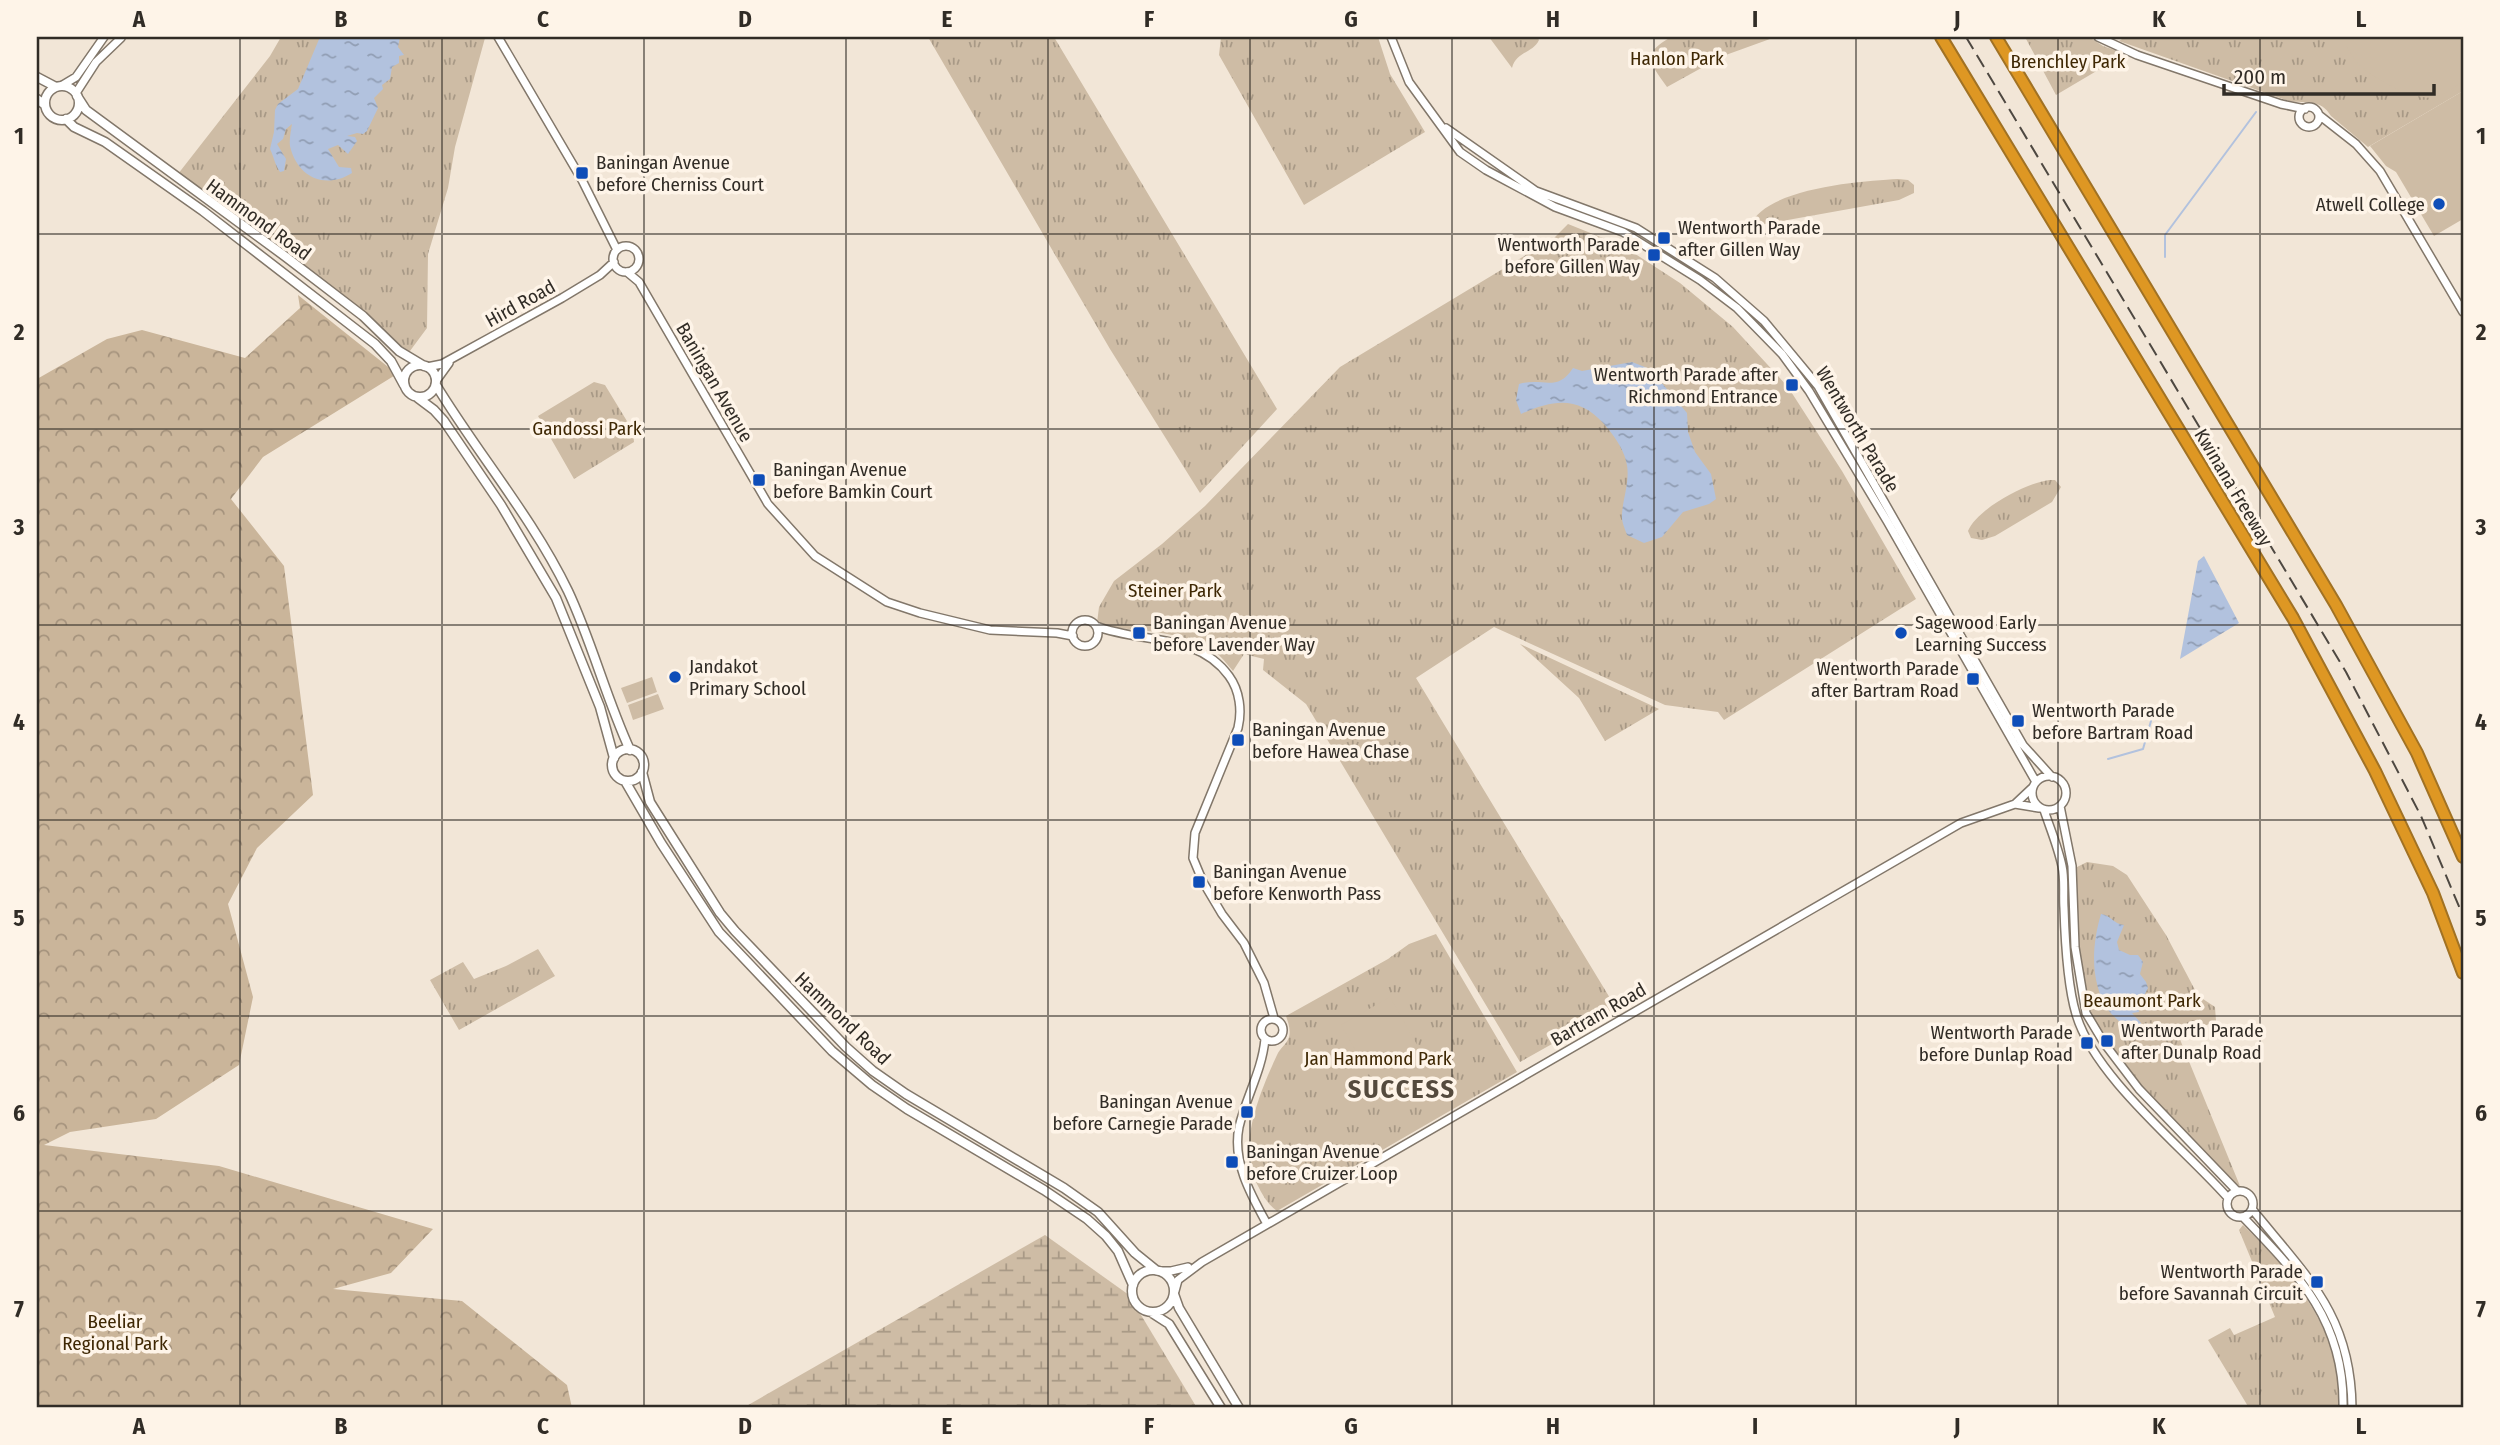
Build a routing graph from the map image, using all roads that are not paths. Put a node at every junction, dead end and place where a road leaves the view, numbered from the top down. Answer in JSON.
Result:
{"nodes":[{"id":1,"x":104,"y":37,"type":"edge"},
{"id":2,"x":120,"y":37,"type":"edge"},
{"id":3,"x":498,"y":37,"type":"edge"},
{"id":4,"x":1391,"y":37,"type":"edge"},
{"id":5,"x":1941,"y":37,"type":"edge"},
{"id":6,"x":1996,"y":37,"type":"edge"},
{"id":7,"x":2098,"y":37,"type":"edge"},
{"id":8,"x":37,"y":77,"type":"edge"},
{"id":9,"x":59,"y":87,"type":"junction"},
{"id":10,"x":76,"y":95,"type":"junction"},
{"id":11,"x":37,"y":99,"type":"edge"},
{"id":12,"x":2281,"y":104,"type":"junction"},
{"id":13,"x":46,"y":105,"type":"junction"},
{"id":14,"x":2305,"y":109,"type":"junction"},
{"id":15,"x":2319,"y":115,"type":"junction"},
{"id":16,"x":65,"y":119,"type":"junction"},
{"id":17,"x":2300,"y":119,"type":"junction"},
{"id":18,"x":1440,"y":123,"type":"junction"},
{"id":19,"x":2316,"y":124,"type":"junction"},
{"id":20,"x":2339,"y":130,"type":"junction"},
{"id":21,"x":621,"y":248,"type":"junction"},
{"id":22,"x":614,"y":262,"type":"junction"},
{"id":23,"x":637,"y":266,"type":"junction"},
{"id":24,"x":623,"y":271,"type":"junction"},
{"id":25,"x":600,"y":275,"type":"junction"},
{"id":26,"x":639,"y":282,"type":"junction"},
{"id":27,"x":2463,"y":312,"type":"edge"},
{"id":28,"x":454,"y":357,"type":"junction"},
{"id":29,"x":426,"y":366,"type":"junction"},
{"id":30,"x":436,"y":383,"type":"junction"},
{"id":31,"x":404,"y":385,"type":"junction"},
{"id":32,"x":418,"y":398,"type":"junction"},
{"id":33,"x":1096,"y":626,"type":"junction"},
{"id":34,"x":1073,"y":632,"type":"junction"},
{"id":35,"x":1116,"y":634,"type":"junction"},
{"id":36,"x":1095,"y":641,"type":"junction"},
{"id":37,"x":630,"y":750,"type":"junction"},
{"id":38,"x":614,"y":758,"type":"junction"},
{"id":39,"x":642,"y":772,"type":"junction"},
{"id":40,"x":2052,"y":777,"type":"junction"},
{"id":41,"x":625,"y":781,"type":"junction"},
{"id":42,"x":2034,"y":784,"type":"junction"},
{"id":43,"x":2015,"y":804,"type":"junction"},
{"id":44,"x":2060,"y":806,"type":"junction"},
{"id":45,"x":2042,"y":809,"type":"junction"},
{"id":46,"x":2463,"y":857,"type":"edge"},
{"id":47,"x":2463,"y":973,"type":"edge"},
{"id":48,"x":1268,"y":1004,"type":"junction"},
{"id":49,"x":1274,"y":1018,"type":"junction"},
{"id":50,"x":1264,"y":1021,"type":"junction"},
{"id":51,"x":1265,"y":1039,"type":"junction"},
{"id":52,"x":1276,"y":1041,"type":"junction"},
{"id":53,"x":1264,"y":1056,"type":"junction"},
{"id":54,"x":2238,"y":1191,"type":"junction"},
{"id":55,"x":2228,"y":1198,"type":"junction"},
{"id":56,"x":2252,"y":1209,"type":"junction"},
{"id":57,"x":2244,"y":1217,"type":"junction"},
{"id":58,"x":1268,"y":1224,"type":"junction"},
{"id":59,"x":1202,"y":1262,"type":"junction"},
{"id":60,"x":1157,"y":1270,"type":"junction"},
{"id":61,"x":1133,"y":1285,"type":"junction"},
{"id":62,"x":1174,"y":1292,"type":"junction"},
{"id":63,"x":1150,"y":1312,"type":"junction"},
{"id":64,"x":1222,"y":1408,"type":"edge"},
{"id":65,"x":1239,"y":1408,"type":"edge"},
{"id":66,"x":2343,"y":1408,"type":"edge"},
{"id":67,"x":2352,"y":1408,"type":"edge"}],
"edges":[{"from":1,"to":9,"type":"street"},
{"from":2,"to":10,"type":"street"},
{"from":3,"to":21,"type":"street"},
{"from":4,"to":18,"type":"street","name":"Wentworth Parade"},
{"from":5,"to":47,"type":"highway","name":"Kwinana Freeway"},
{"from":6,"to":46,"type":"highway","name":"Kwinana Freeway"},
{"from":7,"to":12,"type":"street"},
{"from":8,"to":9,"type":"main road"},
{"from":9,"to":10,"type":"main road"},
{"from":9,"to":13,"type":"main road"},
{"from":10,"to":16,"type":"main road"},
{"from":10,"to":29,"type":"main road","name":"Hammond Road"},
{"from":11,"to":13,"type":"main road"},
{"from":12,"to":14,"type":"street"},
{"from":12,"to":17,"type":"street"},
{"from":13,"to":16,"type":"main road"},
{"from":14,"to":15,"type":"street"},
{"from":14,"to":17,"type":"street"},
{"from":15,"to":19,"type":"street"},
{"from":15,"to":20,"type":"street"},
{"from":16,"to":31,"type":"main road","name":"Hammond Road"},
{"from":17,"to":19,"type":"street"},
{"from":18,"to":40,"type":"street","name":"Wentworth Parade"},
{"from":18,"to":42,"type":"street","name":"Wentworth Parade"},
{"from":19,"to":20,"type":"street"},
{"from":20,"to":27,"type":"street"},
{"from":21,"to":22,"type":"street"},
{"from":21,"to":23,"type":"street"},
{"from":22,"to":24,"type":"street"},
{"from":22,"to":25,"type":"street","name":"Hird Road"},
{"from":23,"to":24,"type":"street"},
{"from":23,"to":26,"type":"street","name":"Baningan Avenue"},
{"from":24,"to":25,"type":"street","name":"Hird Road"},
{"from":24,"to":26,"type":"street","name":"Baningan Avenue"},
{"from":25,"to":28,"type":"street","name":"Hird Road"},
{"from":26,"to":34,"type":"street","name":"Baningan Avenue"},
{"from":28,"to":29,"type":"street","name":"Hird Road"},
{"from":28,"to":30,"type":"street","name":"Hird Road"},
{"from":29,"to":30,"type":"main road"},
{"from":29,"to":31,"type":"main road"},
{"from":30,"to":32,"type":"main road"},
{"from":30,"to":37,"type":"main road"},
{"from":31,"to":32,"type":"main road"},
{"from":32,"to":38,"type":"main road"},
{"from":33,"to":34,"type":"street"},
{"from":33,"to":35,"type":"street"},
{"from":33,"to":36,"type":"street"},
{"from":34,"to":36,"type":"street"},
{"from":35,"to":36,"type":"street"},
{"from":35,"to":48,"type":"street"},
{"from":37,"to":38,"type":"main road"},
{"from":37,"to":39,"type":"main road"},
{"from":38,"to":41,"type":"main road"},
{"from":39,"to":41,"type":"main road"},
{"from":39,"to":60,"type":"main road","name":"Hammond Road"},
{"from":40,"to":42,"type":"street"},
{"from":40,"to":44,"type":"street","name":"Wentworth Parade"},
{"from":41,"to":61,"type":"main road","name":"Hammond Road"},
{"from":42,"to":43,"type":"street","name":"Bartram Road"},
{"from":42,"to":45,"type":"street","name":"Wentworth Parade"},
{"from":43,"to":45,"type":"street","name":"Bartram Road"},
{"from":43,"to":58,"type":"street","name":"Bartram Road"},
{"from":44,"to":45,"type":"street"},
{"from":44,"to":54,"type":"street","name":"Wentworth Parade"},
{"from":45,"to":55,"type":"street","name":"Wentworth Parade"},
{"from":48,"to":49,"type":"street"},
{"from":48,"to":50,"type":"street"},
{"from":49,"to":50,"type":"street"},
{"from":49,"to":52,"type":"street"},
{"from":50,"to":51,"type":"street"},
{"from":51,"to":52,"type":"street"},
{"from":51,"to":53,"type":"street"},
{"from":52,"to":53,"type":"street"},
{"from":53,"to":58,"type":"street"},
{"from":54,"to":55,"type":"street"},
{"from":54,"to":56,"type":"street","name":"Wentworth Parade"},
{"from":55,"to":57,"type":"street","name":"Wentworth Parade"},
{"from":56,"to":57,"type":"street"},
{"from":56,"to":67,"type":"street","name":"Wentworth Parade"},
{"from":57,"to":66,"type":"street","name":"Wentworth Parade"},
{"from":58,"to":59,"type":"street","name":"Bartram Road"},
{"from":59,"to":60,"type":"street","name":"Bartram Road"},
{"from":59,"to":62,"type":"street","name":"Bartram Road"},
{"from":60,"to":61,"type":"main road"},
{"from":60,"to":62,"type":"main road"},
{"from":61,"to":63,"type":"main road"},
{"from":62,"to":63,"type":"main road"},
{"from":62,"to":65,"type":"main road"},
{"from":63,"to":64,"type":"main road"}]}
